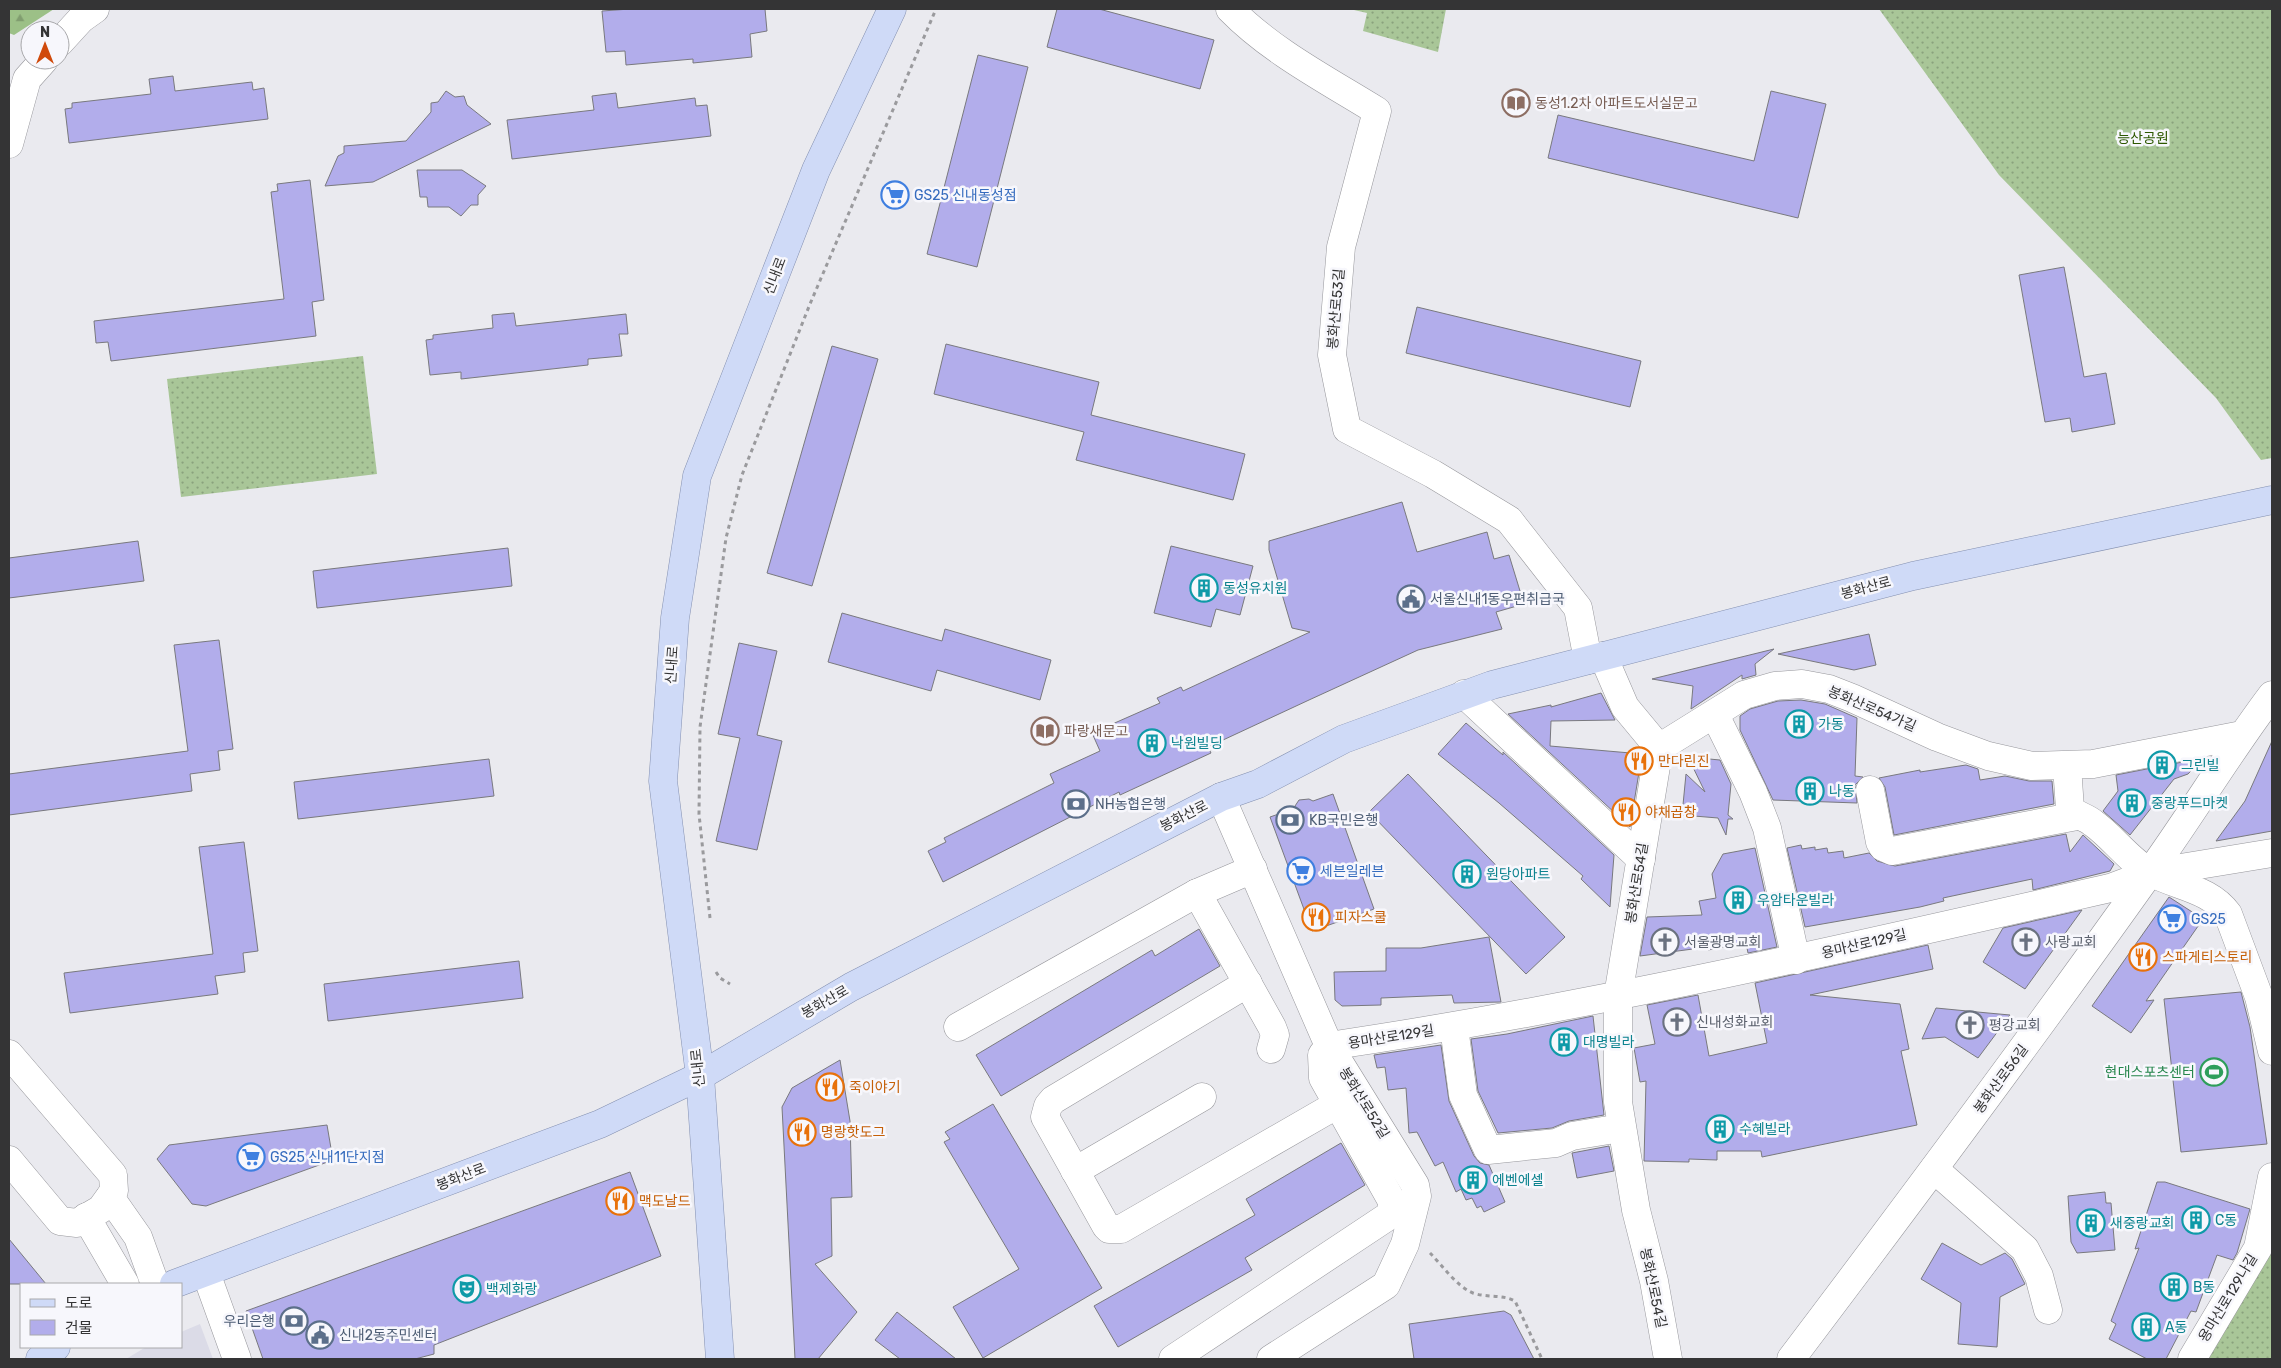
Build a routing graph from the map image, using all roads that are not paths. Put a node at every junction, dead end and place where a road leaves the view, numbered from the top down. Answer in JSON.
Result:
{"nodes":[{"id":1,"x":95,"y":9,"type":"edge"},
{"id":2,"x":892,"y":9,"type":"edge"},
{"id":3,"x":1230,"y":9,"type":"edge"},
{"id":4,"x":70,"y":31,"type":"edge"},
{"id":5,"x":35,"y":70,"type":"edge"},
{"id":6,"x":9,"y":144,"type":"edge"},
{"id":7,"x":2272,"y":500,"type":"edge"},
{"id":8,"x":1595,"y":658,"type":"junction"},
{"id":9,"x":1464,"y":694,"type":"junction"},
{"id":10,"x":2272,"y":695,"type":"edge"},
{"id":11,"x":1715,"y":715,"type":"junction"},
{"id":12,"x":2242,"y":735,"type":"junction"},
{"id":13,"x":1659,"y":748,"type":"junction"},
{"id":14,"x":2066,"y":766,"type":"junction"},
{"id":15,"x":1870,"y":790,"type":"dead end"},
{"id":16,"x":1221,"y":797,"type":"junction"},
{"id":17,"x":2077,"y":816,"type":"junction"},
{"id":18,"x":2272,"y":853,"type":"edge"},
{"id":19,"x":1641,"y":859,"type":"junction"},
{"id":20,"x":1253,"y":868,"type":"junction"},
{"id":21,"x":2150,"y":873,"type":"junction"},
{"id":22,"x":1197,"y":893,"type":"junction"},
{"id":23,"x":1796,"y":960,"type":"junction"},
{"id":24,"x":1248,"y":983,"type":"junction"},
{"id":25,"x":1618,"y":996,"type":"junction"},
{"id":26,"x":958,"y":1027,"type":"dead end"},
{"id":27,"x":1454,"y":1027,"type":"junction"},
{"id":28,"x":1329,"y":1046,"type":"junction"},
{"id":29,"x":1271,"y":1049,"type":"dead end"},
{"id":30,"x":2272,"y":1051,"type":"edge"},
{"id":31,"x":9,"y":1054,"type":"edge"},
{"id":32,"x":700,"y":1076,"type":"junction"},
{"id":33,"x":1202,"y":1098,"type":"dead end"},
{"id":34,"x":1338,"y":1104,"type":"junction"},
{"id":35,"x":1622,"y":1128,"type":"junction"},
{"id":36,"x":9,"y":1160,"type":"edge"},
{"id":37,"x":1934,"y":1169,"type":"junction"},
{"id":38,"x":1075,"y":1171,"type":"junction"},
{"id":39,"x":2272,"y":1177,"type":"edge"},
{"id":40,"x":110,"y":1197,"type":"junction"},
{"id":41,"x":86,"y":1217,"type":"junction"},
{"id":42,"x":206,"y":1273,"type":"junction"},
{"id":43,"x":124,"y":1283,"type":"edge"},
{"id":44,"x":156,"y":1283,"type":"edge"},
{"id":45,"x":177,"y":1283,"type":"edge"},
{"id":46,"x":2048,"y":1310,"type":"dead end"},
{"id":47,"x":55,"y":1348,"type":"edge"},
{"id":48,"x":40,"y":1359,"type":"edge"},
{"id":49,"x":237,"y":1359,"type":"edge"},
{"id":50,"x":720,"y":1359,"type":"edge"},
{"id":51,"x":1173,"y":1359,"type":"edge"},
{"id":52,"x":1271,"y":1359,"type":"edge"},
{"id":53,"x":1668,"y":1359,"type":"edge"},
{"id":54,"x":1791,"y":1359,"type":"edge"},
{"id":55,"x":2192,"y":1359,"type":"edge"}],
"edges":[{"from":1,"to":4,"type":"street"},
{"from":2,"to":32,"type":"main road","name":"신내로"},
{"from":3,"to":8,"type":"street","name":"봉화산로53길"},
{"from":5,"to":6,"type":"street"},
{"from":7,"to":8,"type":"main road","name":"봉화산로"},
{"from":8,"to":9,"type":"main road","name":"봉화산로"},
{"from":8,"to":13,"type":"street"},
{"from":9,"to":16,"type":"main road","name":"봉화산로"},
{"from":9,"to":19,"type":"street"},
{"from":10,"to":12,"type":"street","name":"봉화산로56길"},
{"from":11,"to":13,"type":"street","name":"봉화산로54가길"},
{"from":11,"to":14,"type":"street","name":"봉화산로54가길"},
{"from":11,"to":23,"type":"street"},
{"from":12,"to":14,"type":"street","name":"봉화산로54가길"},
{"from":12,"to":21,"type":"street","name":"봉화산로56길"},
{"from":13,"to":19,"type":"street","name":"봉화산로54길"},
{"from":14,"to":17,"type":"street"},
{"from":15,"to":17,"type":"street"},
{"from":16,"to":20,"type":"street","name":"봉화산로52길"},
{"from":16,"to":32,"type":"main road","name":"봉화산로"},
{"from":17,"to":21,"type":"street"},
{"from":18,"to":21,"type":"street","name":"용마산로129길"},
{"from":19,"to":25,"type":"street","name":"봉화산로54길"},
{"from":20,"to":22,"type":"street"},
{"from":20,"to":28,"type":"street","name":"봉화산로52길"},
{"from":21,"to":23,"type":"street","name":"용마산로129길"},
{"from":21,"to":30,"type":"street"},
{"from":21,"to":37,"type":"street","name":"봉화산로56길"},
{"from":22,"to":24,"type":"street"},
{"from":22,"to":26,"type":"street"},
{"from":23,"to":25,"type":"street","name":"용마산로129길"},
{"from":24,"to":29,"type":"street"},
{"from":24,"to":38,"type":"street"},
{"from":25,"to":27,"type":"street","name":"용마산로129길"},
{"from":25,"to":35,"type":"street","name":"봉화산로54길"},
{"from":27,"to":28,"type":"street","name":"용마산로129길"},
{"from":27,"to":35,"type":"street","name":"용마산로129길"},
{"from":28,"to":34,"type":"street"},
{"from":28,"to":52,"type":"street","name":"봉화산로52길"},
{"from":31,"to":40,"type":"street"},
{"from":32,"to":42,"type":"main road","name":"봉화산로"},
{"from":32,"to":50,"type":"main road","name":"신내로"},
{"from":33,"to":38,"type":"street"},
{"from":34,"to":38,"type":"street"},
{"from":34,"to":51,"type":"street"},
{"from":35,"to":53,"type":"street","name":"봉화산로54길"},
{"from":36,"to":41,"type":"street"},
{"from":37,"to":46,"type":"street"},
{"from":37,"to":54,"type":"street","name":"봉화산로56길"},
{"from":39,"to":55,"type":"street","name":"용마산로129나길"},
{"from":40,"to":41,"type":"street"},
{"from":40,"to":44,"type":"street"},
{"from":41,"to":43,"type":"street"},
{"from":42,"to":45,"type":"main road","name":"봉화산로"},
{"from":42,"to":49,"type":"street"},
{"from":47,"to":48,"type":"main road"}]}
